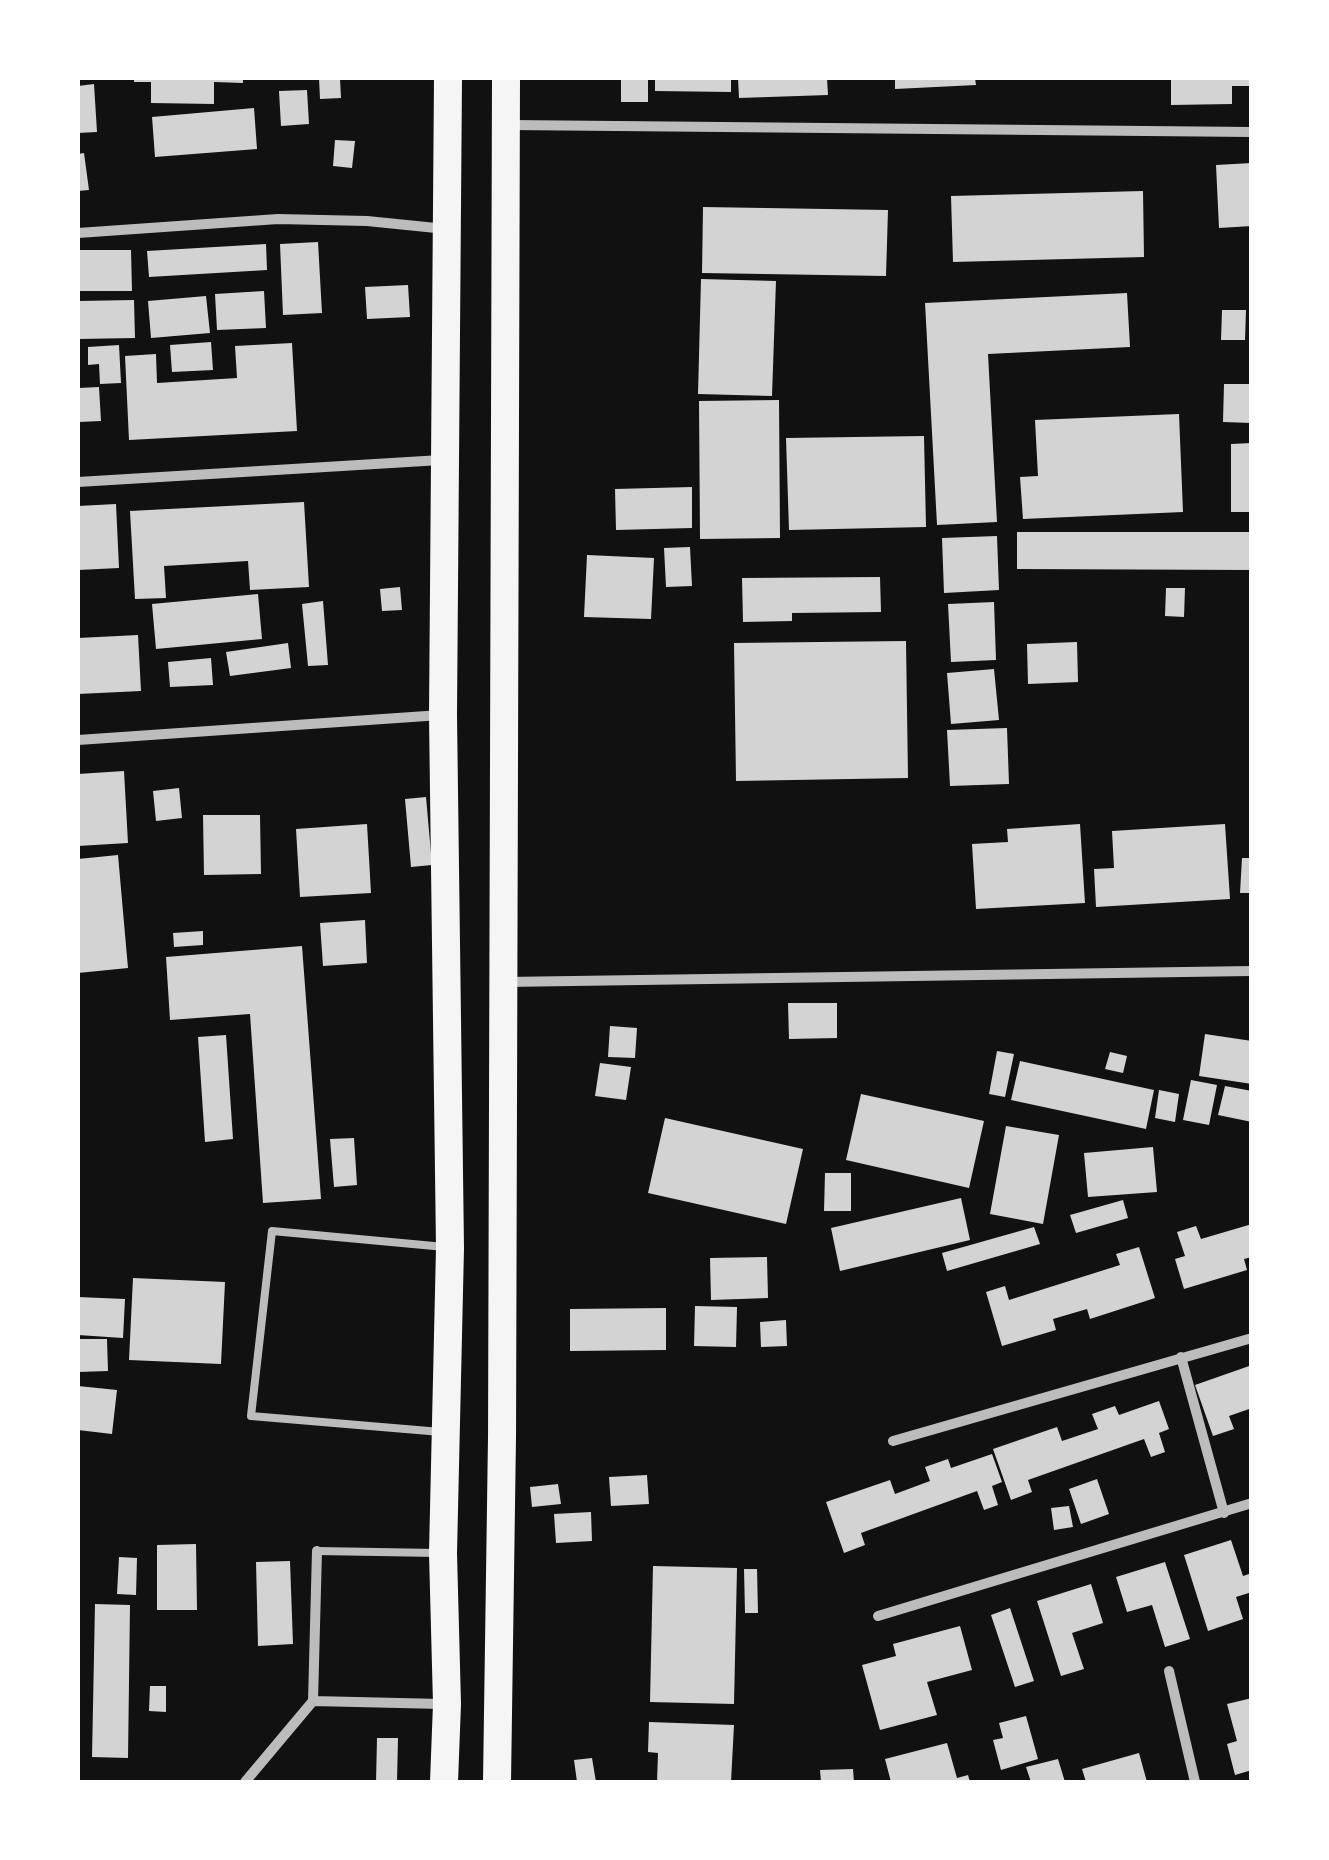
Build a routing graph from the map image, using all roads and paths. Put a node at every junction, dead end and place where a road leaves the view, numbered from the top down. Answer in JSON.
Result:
{"nodes":[{"id":1,"x":448,"y":78,"type":"edge"},
{"id":2,"x":506,"y":78,"type":"edge"},
{"id":3,"x":504,"y":124,"type":"junction"},
{"id":4,"x":1252,"y":132,"type":"edge"},
{"id":5,"x":447,"y":230,"type":"junction"},
{"id":6,"x":78,"y":232,"type":"edge"},
{"id":7,"x":446,"y":460,"type":"junction"},
{"id":8,"x":78,"y":482,"type":"edge"},
{"id":9,"x":443,"y":715,"type":"junction"},
{"id":10,"x":78,"y":740,"type":"edge"},
{"id":11,"x":1252,"y":971,"type":"edge"},
{"id":12,"x":504,"y":982,"type":"junction"},
{"id":13,"x":450,"y":1248,"type":"junction"},
{"id":14,"x":1252,"y":1338,"type":"edge"},
{"id":15,"x":1182,"y":1357,"type":"junction"},
{"id":16,"x":446,"y":1432,"type":"junction"},
{"id":17,"x":892,"y":1441,"type":"dead end"},
{"id":18,"x":1252,"y":1503,"type":"edge"},
{"id":19,"x":1224,"y":1512,"type":"junction"},
{"id":20,"x":317,"y":1551,"type":"joint"},
{"id":21,"x":443,"y":1554,"type":"junction"},
{"id":22,"x":878,"y":1616,"type":"dead end"},
{"id":23,"x":1169,"y":1671,"type":"dead end"},
{"id":24,"x":314,"y":1701,"type":"junction"},
{"id":25,"x":447,"y":1704,"type":"junction"},
{"id":26,"x":246,"y":1782,"type":"edge"},
{"id":27,"x":444,"y":1782,"type":"edge"},
{"id":28,"x":497,"y":1782,"type":"edge"},
{"id":29,"x":1194,"y":1782,"type":"edge"}],
"edges":[{"from":1,"to":5,"type":"highway"},
{"from":2,"to":3,"type":"highway"},
{"from":3,"to":4,"type":"street"},
{"from":3,"to":12,"type":"highway"},
{"from":5,"to":6,"type":"street"},
{"from":5,"to":7,"type":"highway"},
{"from":7,"to":8,"type":"street"},
{"from":7,"to":9,"type":"highway"},
{"from":9,"to":10,"type":"street"},
{"from":9,"to":13,"type":"highway"},
{"from":11,"to":12,"type":"street"},
{"from":12,"to":28,"type":"highway"},
{"from":13,"to":16,"type":"highway"},
{"from":13,"to":16,"type":"lane"},
{"from":14,"to":15,"type":"street"},
{"from":15,"to":17,"type":"street"},
{"from":15,"to":19,"type":"street"},
{"from":16,"to":21,"type":"highway"},
{"from":18,"to":19,"type":"street"},
{"from":19,"to":22,"type":"street"},
{"from":20,"to":21,"type":"lane"},
{"from":20,"to":24,"type":"street"},
{"from":21,"to":25,"type":"highway"},
{"from":23,"to":29,"type":"street"},
{"from":24,"to":25,"type":"street"},
{"from":24,"to":26,"type":"street"},
{"from":25,"to":27,"type":"highway"}]}
